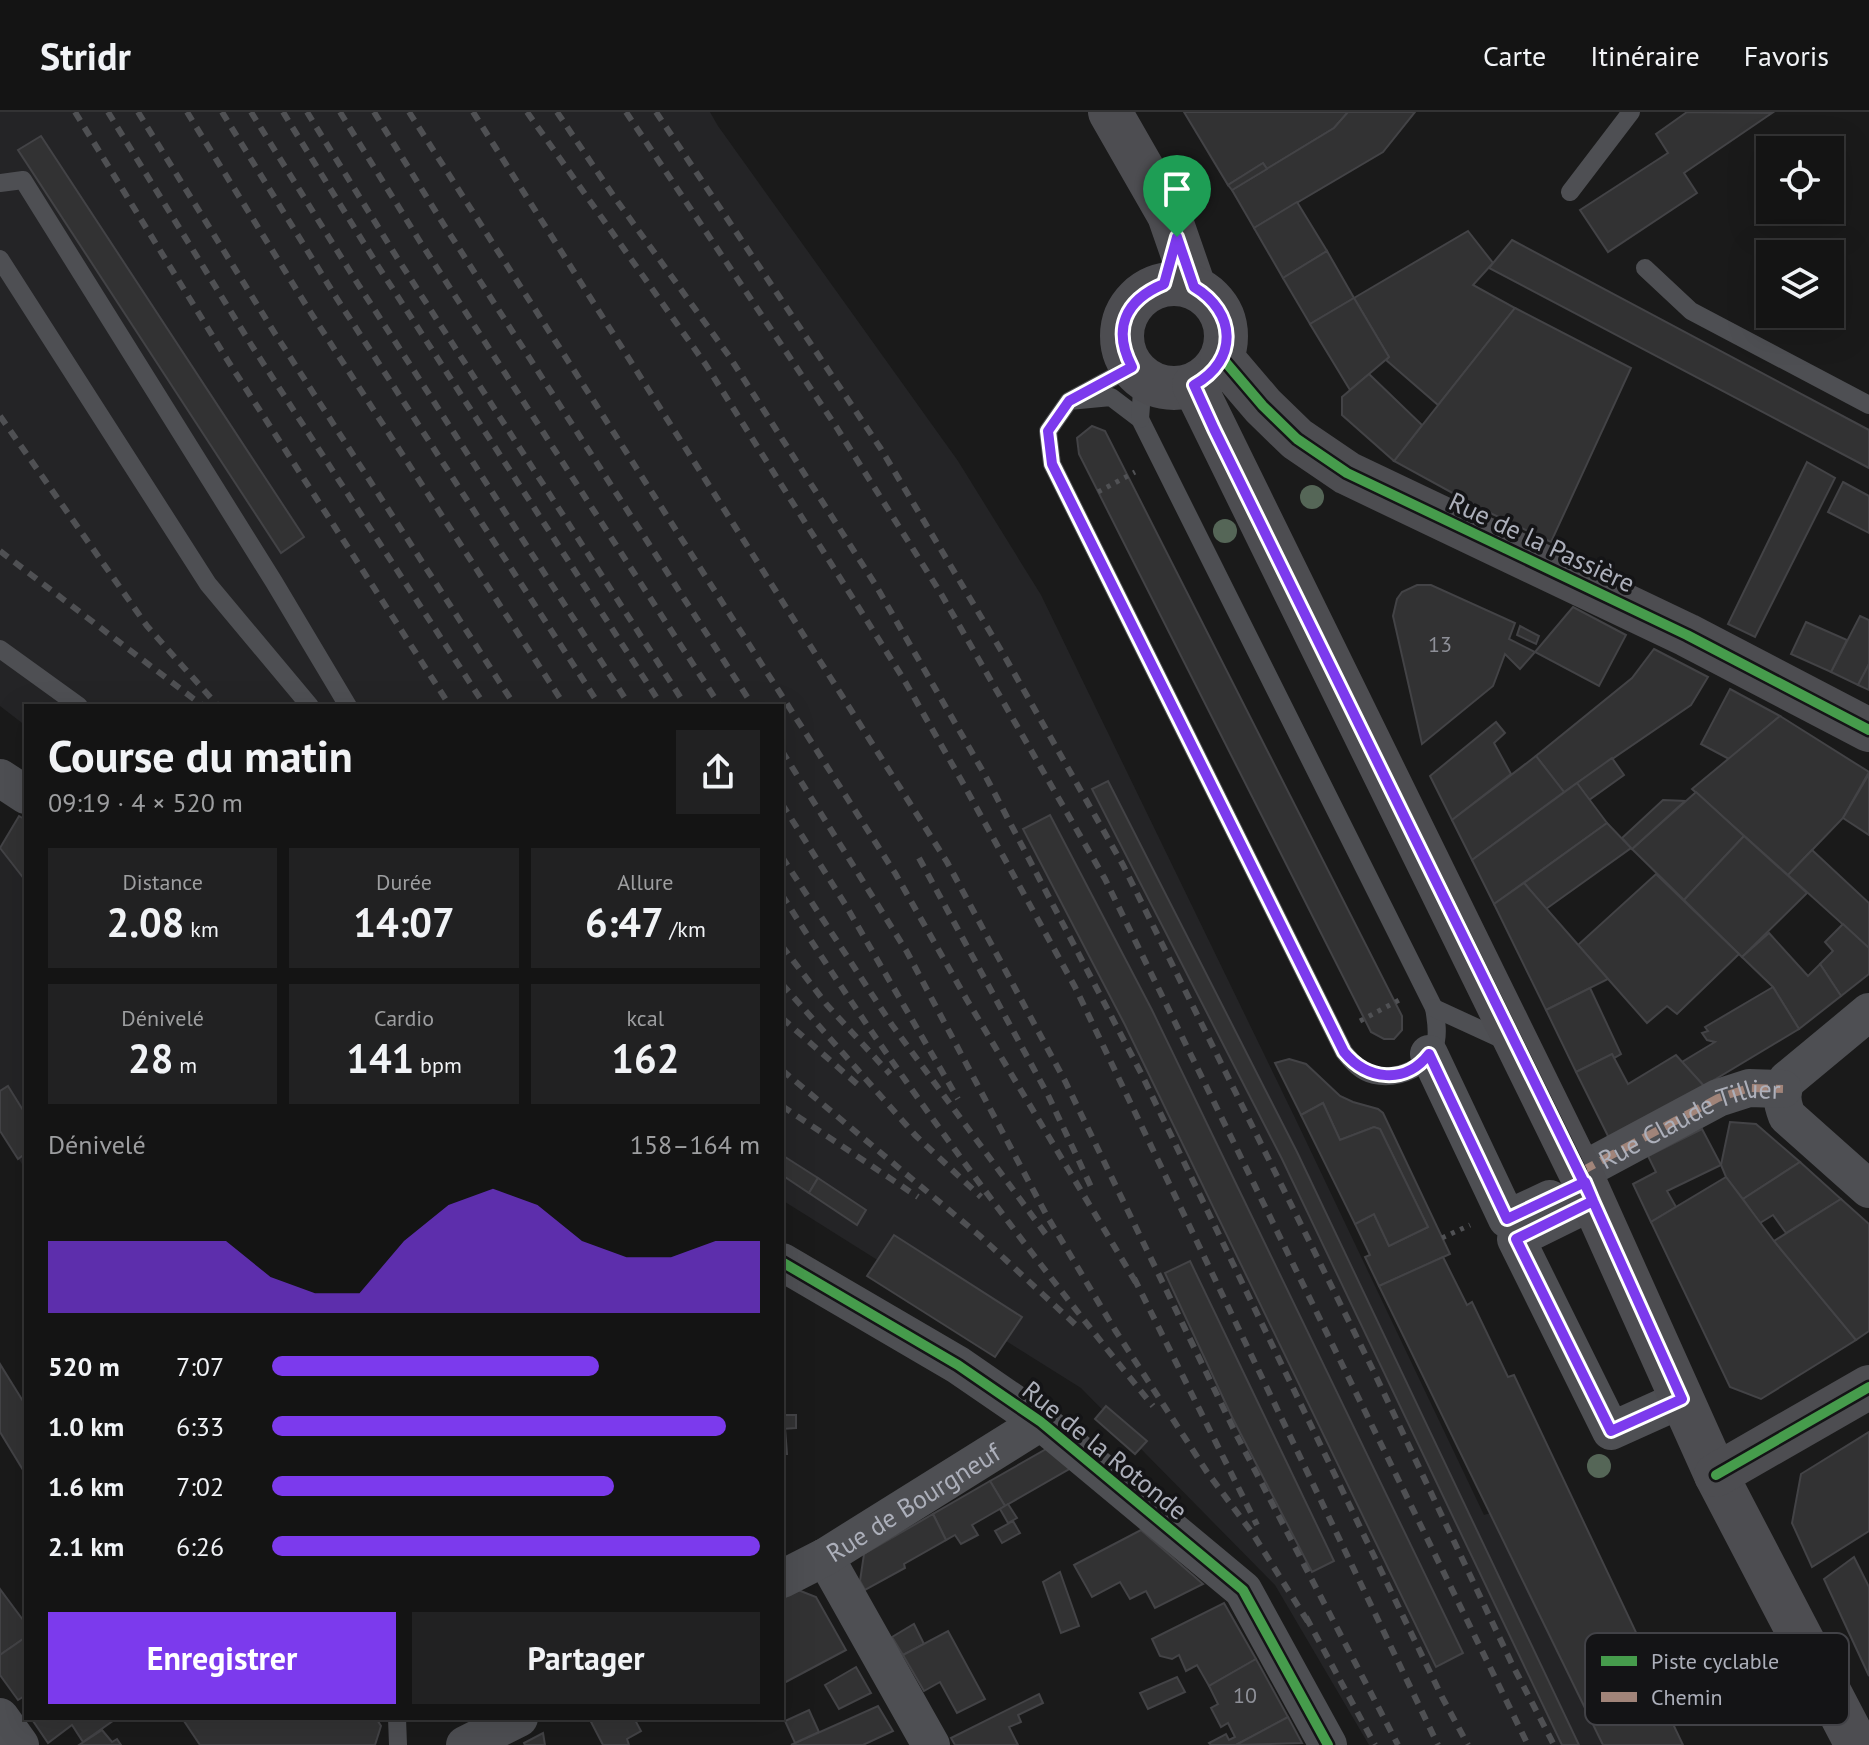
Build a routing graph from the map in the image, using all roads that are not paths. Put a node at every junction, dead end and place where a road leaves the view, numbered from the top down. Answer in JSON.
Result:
{"nodes":[{"id":1,"x":1110,"y":112,"type":"edge"},
{"id":2,"x":1631,"y":112,"type":"edge"},
{"id":3,"x":0,"y":183,"type":"edge"},
{"id":4,"x":1570,"y":192,"type":"dead end"},
{"id":5,"x":0,"y":259,"type":"edge"},
{"id":6,"x":1645,"y":268,"type":"dead end"},
{"id":7,"x":1179,"y":286,"type":"junction"},
{"id":8,"x":1208,"y":371,"type":"junction"},
{"id":9,"x":1138,"y":388,"type":"junction"},
{"id":10,"x":1069,"y":401,"type":"junction"},
{"id":11,"x":1869,"y":405,"type":"edge"},
{"id":12,"x":0,"y":649,"type":"edge"},
{"id":13,"x":76,"y":704,"type":"edge"},
{"id":14,"x":308,"y":704,"type":"edge"},
{"id":15,"x":347,"y":704,"type":"edge"},
{"id":16,"x":1869,"y":730,"type":"edge"},
{"id":17,"x":0,"y":778,"type":"edge"},
{"id":18,"x":24,"y":794,"type":"edge"},
{"id":19,"x":1434,"y":1008,"type":"junction"},
{"id":20,"x":1869,"y":1012,"type":"edge"},
{"id":21,"x":1519,"y":1046,"type":"junction"},
{"id":22,"x":1429,"y":1054,"type":"junction"},
{"id":23,"x":1783,"y":1089,"type":"junction"},
{"id":24,"x":1586,"y":1185,"type":"junction"},
{"id":25,"x":1869,"y":1189,"type":"edge"},
{"id":26,"x":784,"y":1263,"type":"edge"},
{"id":27,"x":1869,"y":1387,"type":"edge"},
{"id":28,"x":1682,"y":1399,"type":"junction"},
{"id":29,"x":1041,"y":1422,"type":"junction"},
{"id":30,"x":1716,"y":1475,"type":"junction"},
{"id":31,"x":825,"y":1557,"type":"junction"},
{"id":32,"x":784,"y":1578,"type":"edge"},
{"id":33,"x":1799,"y":1633,"type":"edge"},
{"id":34,"x":0,"y":1717,"type":"edge"},
{"id":35,"x":397,"y":1720,"type":"edge"},
{"id":36,"x":515,"y":1720,"type":"edge"},
{"id":37,"x":1847,"y":1725,"type":"edge"},
{"id":38,"x":20,"y":1745,"type":"edge"},
{"id":39,"x":398,"y":1745,"type":"edge"},
{"id":40,"x":465,"y":1745,"type":"edge"},
{"id":41,"x":931,"y":1745,"type":"edge"},
{"id":42,"x":1328,"y":1745,"type":"edge"},
{"id":43,"x":1857,"y":1745,"type":"edge"}],
"edges":[{"from":1,"to":7,"type":"main road"},
{"from":2,"to":4,"type":"lane"},
{"from":3,"to":15,"type":"lane"},
{"from":5,"to":14,"type":"lane"},
{"from":6,"to":11,"type":"lane"},
{"from":7,"to":8,"type":"main road"},
{"from":7,"to":9,"type":"main road"},
{"from":8,"to":9,"type":"main road"},
{"from":8,"to":16,"type":"main road","name":"Rue de la Passière"},
{"from":8,"to":21,"type":"main road"},
{"from":9,"to":10,"type":"lane"},
{"from":9,"to":10,"type":"lane"},
{"from":9,"to":19,"type":"lane"},
{"from":10,"to":22,"type":"lane"},
{"from":12,"to":13,"type":"lane"},
{"from":17,"to":18,"type":"street"},
{"from":19,"to":21,"type":"lane"},
{"from":19,"to":22,"type":"lane"},
{"from":20,"to":23,"type":"street","name":"Rue Claude Tillier"},
{"from":21,"to":24,"type":"main road"},
{"from":22,"to":24,"type":"street"},
{"from":23,"to":24,"type":"street","name":"Rue Claude Tillier"},
{"from":23,"to":25,"type":"street"},
{"from":24,"to":28,"type":"main road"},
{"from":24,"to":28,"type":"street"},
{"from":26,"to":29,"type":"street","name":"Rue de la Rotonde"},
{"from":27,"to":30,"type":"main road"},
{"from":28,"to":30,"type":"main road"},
{"from":29,"to":31,"type":"street","name":"Rue de Bourgneuf"},
{"from":29,"to":42,"type":"street","name":"Rue de la Rotonde"},
{"from":30,"to":33,"type":"main road"},
{"from":31,"to":32,"type":"street","name":"Rue de Bourgneuf"},
{"from":31,"to":41,"type":"street"},
{"from":34,"to":38,"type":"street"},
{"from":35,"to":39,"type":"lane"},
{"from":36,"to":40,"type":"street"},
{"from":37,"to":43,"type":"main road"}]}
